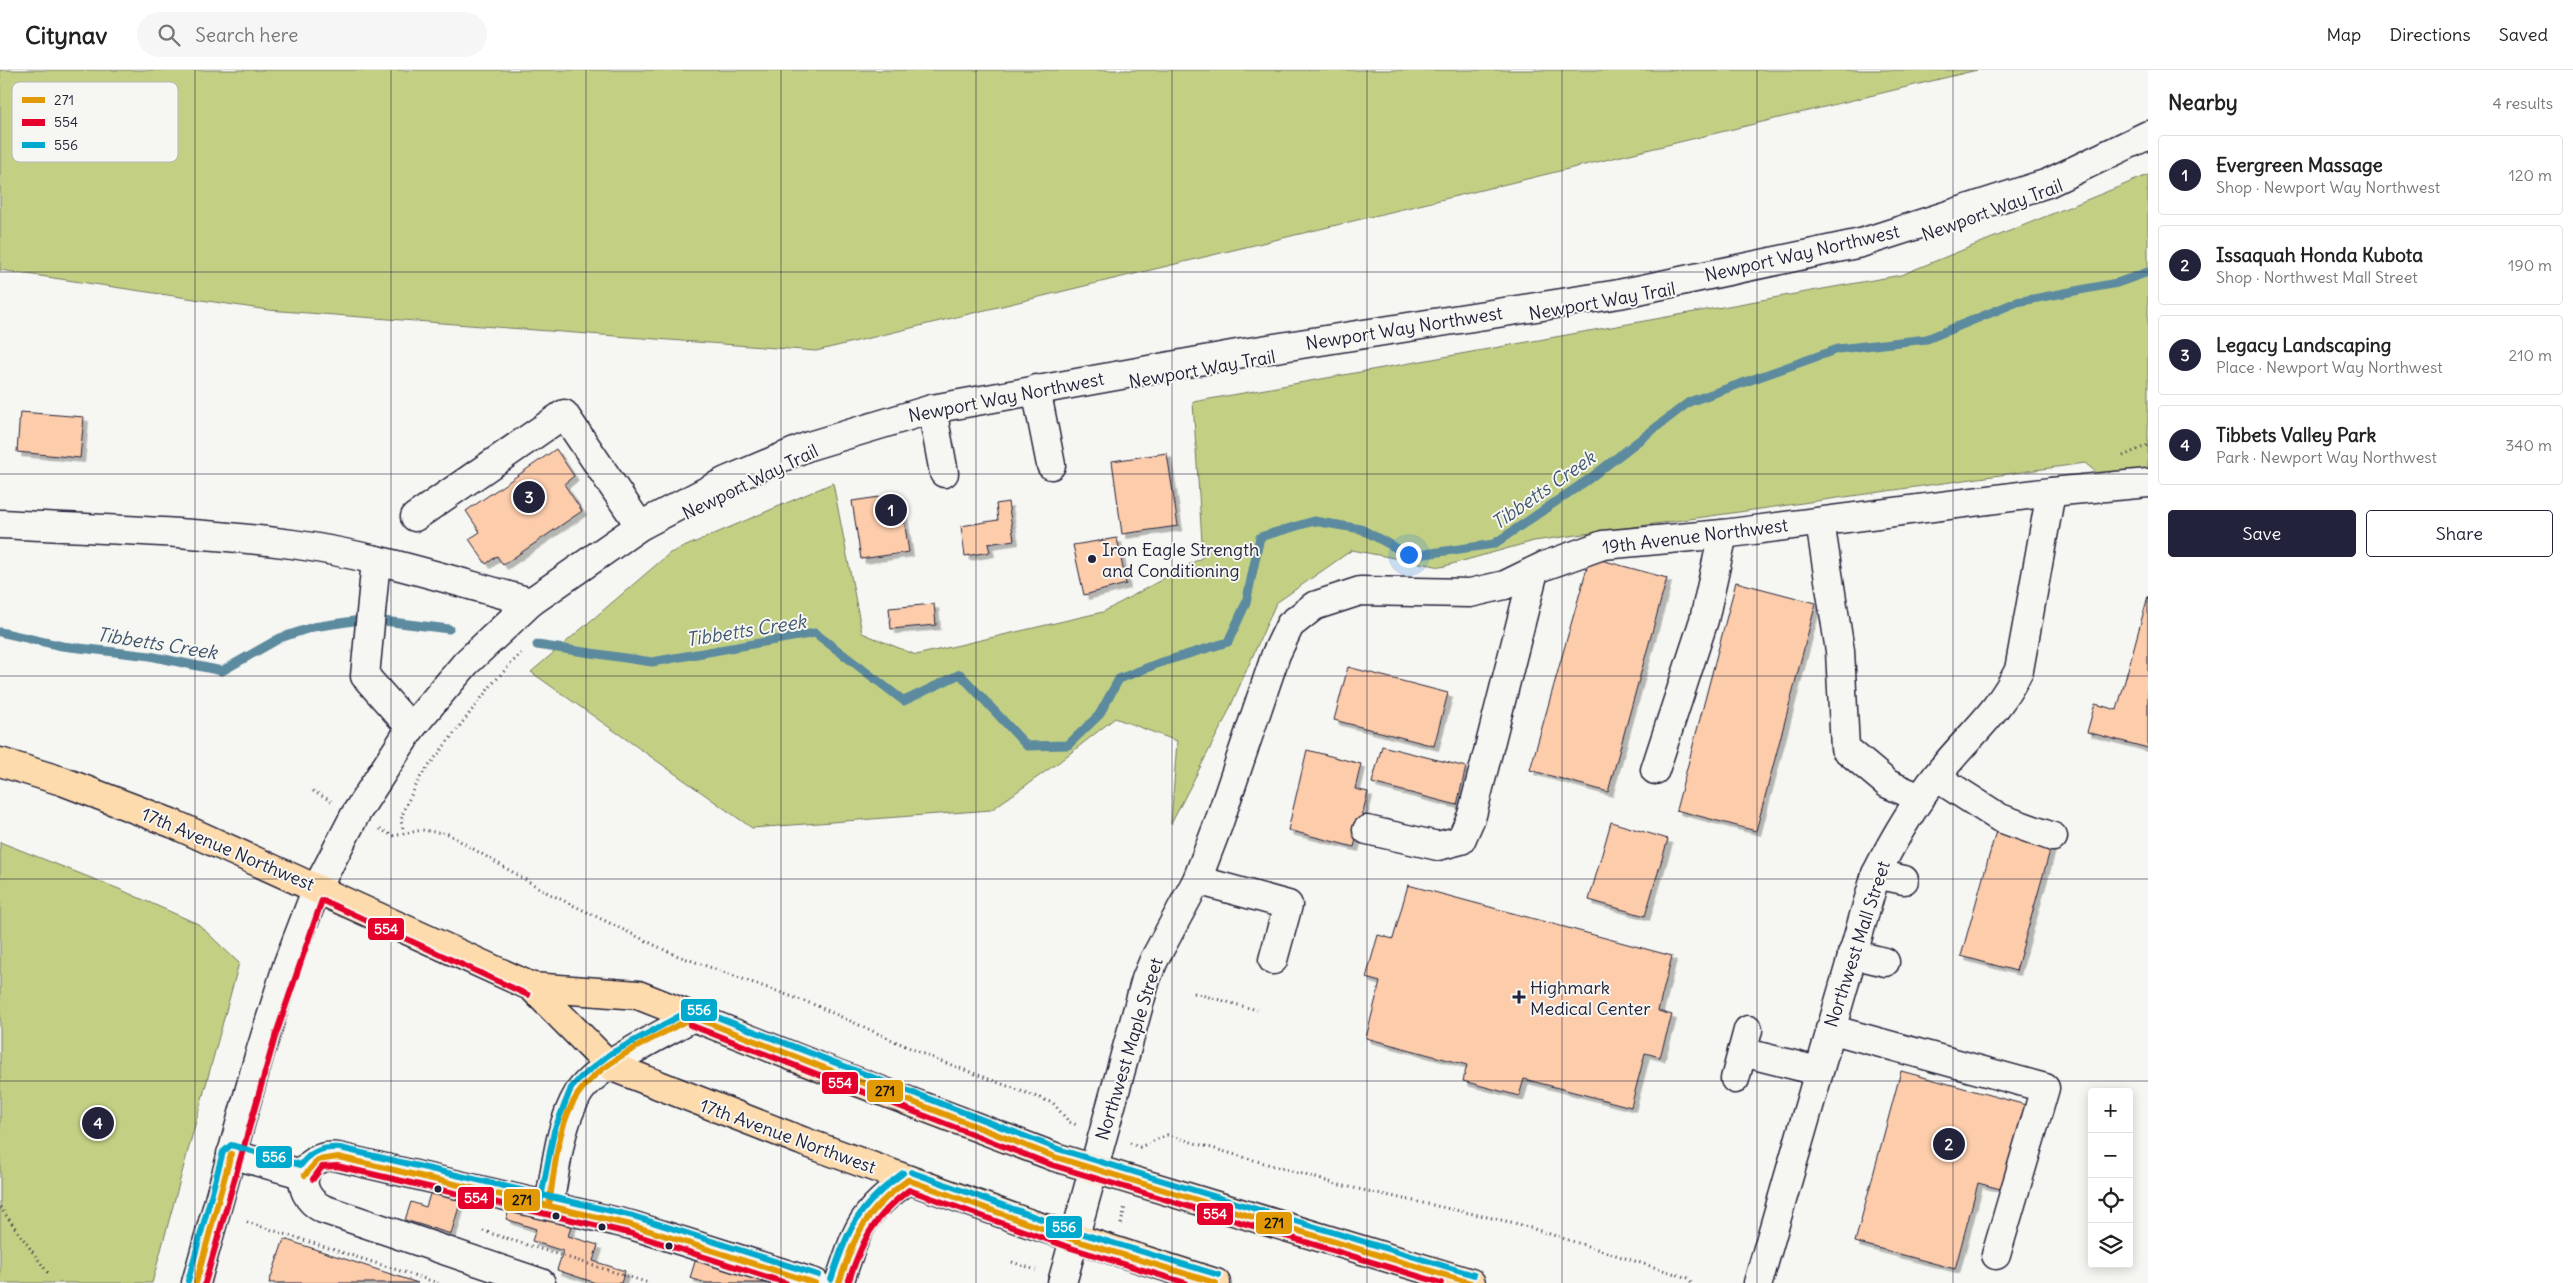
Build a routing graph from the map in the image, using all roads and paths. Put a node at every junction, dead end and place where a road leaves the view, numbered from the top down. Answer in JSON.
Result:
{"nodes":[{"id":1,"x":2148,"y":135,"type":"edge"},
{"id":2,"x":1036,"y":389,"type":"junction"},
{"id":3,"x":932,"y":409,"type":"junction"},
{"id":4,"x":1051,"y":465,"type":"dead end"},
{"id":5,"x":944,"y":474,"type":"dead end"},
{"id":6,"x":2148,"y":482,"type":"edge"},
{"id":7,"x":2051,"y":492,"type":"junction"},
{"id":8,"x":415,"y":517,"type":"dead end"},
{"id":9,"x":1820,"y":522,"type":"junction"},
{"id":10,"x":0,"y":524,"type":"edge"},
{"id":11,"x":640,"y":526,"type":"junction"},
{"id":12,"x":1723,"y":534,"type":"junction"},
{"id":13,"x":376,"y":560,"type":"junction"},
{"id":14,"x":1534,"y":571,"type":"junction"},
{"id":15,"x":532,"y":602,"type":"junction"},
{"id":16,"x":527,"y":647,"type":"dead end"},
{"id":17,"x":411,"y":728,"type":"junction"},
{"id":18,"x":0,"y":762,"type":"edge"},
{"id":19,"x":1236,"y":767,"type":"joint"},
{"id":20,"x":1655,"y":770,"type":"dead end"},
{"id":21,"x":1928,"y":788,"type":"junction"},
{"id":22,"x":1367,"y":830,"type":"dead end"},
{"id":23,"x":404,"y":833,"type":"junction"},
{"id":24,"x":393,"y":836,"type":"dead end"},
{"id":25,"x":2053,"y":837,"type":"dead end"},
{"id":26,"x":1876,"y":874,"type":"junction"},
{"id":27,"x":1197,"y":880,"type":"junction"},
{"id":28,"x":1904,"y":880,"type":"dead end"},
{"id":29,"x":317,"y":888,"type":"junction"},
{"id":30,"x":1852,"y":954,"type":"junction"},
{"id":31,"x":1273,"y":960,"type":"dead end"},
{"id":32,"x":1885,"y":962,"type":"dead end"},
{"id":33,"x":532,"y":987,"type":"junction"},
{"id":34,"x":1194,"y":993,"type":"dead end"},
{"id":35,"x":1258,"y":1010,"type":"dead end"},
{"id":36,"x":694,"y":1017,"type":"junction"},
{"id":37,"x":1830,"y":1029,"type":"junction"},
{"id":38,"x":610,"y":1066,"type":"junction"},
{"id":39,"x":1818,"y":1071,"type":"junction"},
{"id":40,"x":1734,"y":1079,"type":"dead end"},
{"id":41,"x":1069,"y":1122,"type":"dead end"},
{"id":42,"x":231,"y":1154,"type":"junction"},
{"id":43,"x":1094,"y":1169,"type":"junction"},
{"id":44,"x":305,"y":1175,"type":"junction"},
{"id":45,"x":908,"y":1180,"type":"junction"},
{"id":46,"x":1131,"y":1182,"type":"junction"},
{"id":47,"x":548,"y":1205,"type":"junction"},
{"id":48,"x":0,"y":1207,"type":"edge"},
{"id":49,"x":247,"y":1222,"type":"dead end"},
{"id":50,"x":474,"y":1228,"type":"dead end"},
{"id":51,"x":1074,"y":1240,"type":"junction"},
{"id":52,"x":1114,"y":1252,"type":"junction"},
{"id":53,"x":1996,"y":1255,"type":"dead end"},
{"id":54,"x":48,"y":1273,"type":"dead end"},
{"id":55,"x":196,"y":1283,"type":"edge"},
{"id":56,"x":438,"y":1283,"type":"edge"},
{"id":57,"x":541,"y":1283,"type":"edge"},
{"id":58,"x":649,"y":1283,"type":"edge"},
{"id":59,"x":815,"y":1283,"type":"edge"},
{"id":60,"x":839,"y":1283,"type":"edge"},
{"id":61,"x":1062,"y":1283,"type":"edge"},
{"id":62,"x":1216,"y":1283,"type":"edge"},
{"id":63,"x":1471,"y":1283,"type":"edge"},
{"id":64,"x":1692,"y":1283,"type":"edge"},
{"id":65,"x":1758,"y":1283,"type":"edge"}],
"edges":[{"from":1,"to":2,"type":"street","name":"Newport Way Northwest"},
{"from":2,"to":3,"type":"street","name":"Newport Way Northwest"},
{"from":2,"to":4,"type":"street"},
{"from":3,"to":5,"type":"street"},
{"from":3,"to":11,"type":"street","name":"Newport Way Northwest"},
{"from":6,"to":7,"type":"street","name":"19th Avenue Northwest"},
{"from":7,"to":9,"type":"street","name":"19th Avenue Northwest"},
{"from":7,"to":21,"type":"street","name":"Northwest Mall Street"},
{"from":8,"to":11,"type":"street"},
{"from":9,"to":12,"type":"street","name":"19th Avenue Northwest"},
{"from":9,"to":21,"type":"street"},
{"from":10,"to":13,"type":"street"},
{"from":11,"to":15,"type":"street","name":"Newport Way Northwest"},
{"from":12,"to":14,"type":"street","name":"19th Avenue Northwest"},
{"from":12,"to":20,"type":"street"},
{"from":13,"to":15,"type":"street"},
{"from":13,"to":17,"type":"street"},
{"from":14,"to":19,"type":"street","name":"19th Avenue Northwest"},
{"from":14,"to":22,"type":"street"},
{"from":15,"to":17,"type":"street","name":"Newport Way Northwest"},
{"from":16,"to":23,"type":"path"},
{"from":17,"to":29,"type":"street","name":"Newport Way Northwest"},
{"from":18,"to":29,"type":"main road","name":"17th Avenue Northwest"},
{"from":19,"to":27,"type":"street","name":"Northwest Maple Street"},
{"from":21,"to":25,"type":"street"},
{"from":21,"to":26,"type":"street","name":"Northwest Mall Street"},
{"from":23,"to":24,"type":"path"},
{"from":23,"to":41,"type":"path"},
{"from":26,"to":28,"type":"street"},
{"from":26,"to":30,"type":"street","name":"Northwest Mall Street"},
{"from":27,"to":31,"type":"street"},
{"from":27,"to":43,"type":"street","name":"Northwest Maple Street"},
{"from":29,"to":33,"type":"main road","name":"17th Avenue Northwest"},
{"from":29,"to":42,"type":"street","name":"Newport Way Northwest"},
{"from":30,"to":32,"type":"street"},
{"from":30,"to":37,"type":"street","name":"Northwest Mall Street"},
{"from":33,"to":36,"type":"main road","name":"17th Avenue Northwest"},
{"from":33,"to":38,"type":"main road","name":"17th Avenue Northwest"},
{"from":34,"to":35,"type":"path"},
{"from":36,"to":38,"type":"street"},
{"from":36,"to":43,"type":"main road","name":"17th Avenue Northwest"},
{"from":37,"to":39,"type":"street","name":"Northwest Mall Street"},
{"from":37,"to":53,"type":"street"},
{"from":38,"to":45,"type":"main road","name":"17th Avenue Northwest"},
{"from":38,"to":47,"type":"street"},
{"from":39,"to":40,"type":"street"},
{"from":39,"to":65,"type":"street","name":"Northwest Mall Street"},
{"from":42,"to":44,"type":"street"},
{"from":42,"to":55,"type":"street","name":"Newport Way Northwest"},
{"from":43,"to":46,"type":"main road","name":"17th Avenue Northwest"},
{"from":43,"to":51,"type":"street","name":"Northwest Maple Street"},
{"from":44,"to":47,"type":"street"},
{"from":44,"to":57,"type":"street"},
{"from":45,"to":51,"type":"main road","name":"17th Avenue Northwest"},
{"from":45,"to":60,"type":"street"},
{"from":46,"to":52,"type":"path"},
{"from":46,"to":63,"type":"main road","name":"17th Avenue Northwest"},
{"from":46,"to":64,"type":"path"},
{"from":47,"to":59,"type":"street"},
{"from":48,"to":54,"type":"path"},
{"from":49,"to":56,"type":"path"},
{"from":50,"to":58,"type":"path"},
{"from":51,"to":52,"type":"main road","name":"17th Avenue Northwest"},
{"from":51,"to":61,"type":"street","name":"Northwest Maple Street"},
{"from":52,"to":62,"type":"main road","name":"17th Avenue Northwest"}]}
